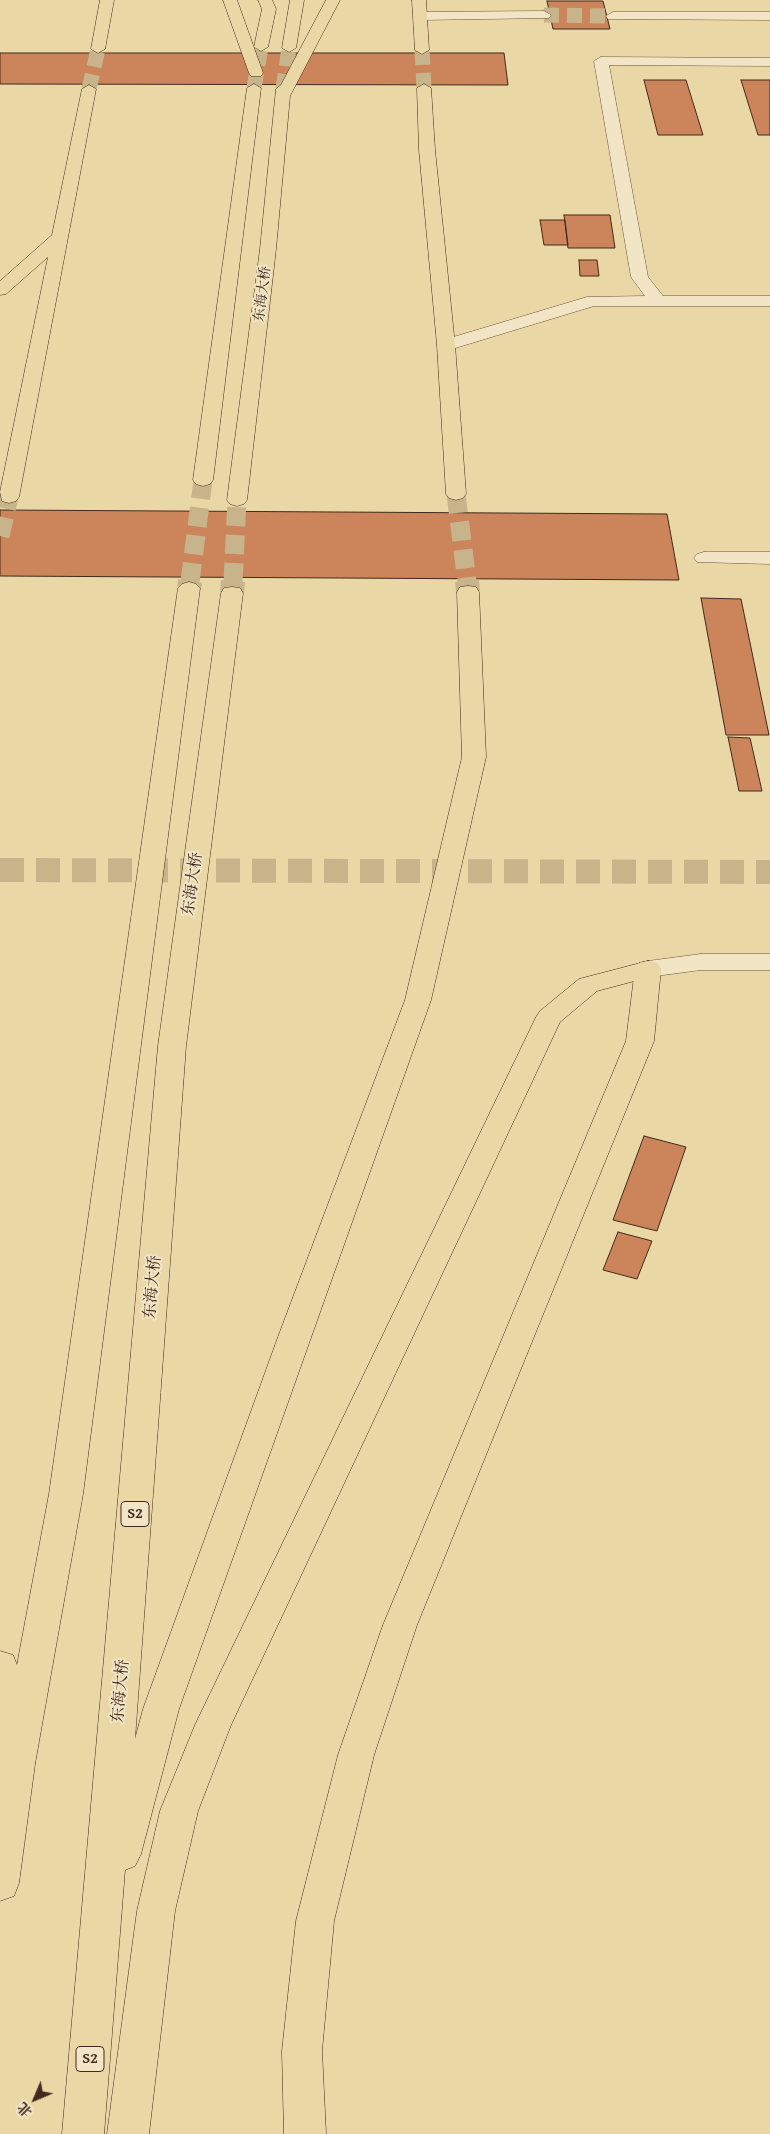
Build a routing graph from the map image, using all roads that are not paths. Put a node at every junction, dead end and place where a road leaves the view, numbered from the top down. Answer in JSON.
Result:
{"nodes":[{"id":1,"x":107,"y":0,"type":"edge"},
{"id":2,"x":230,"y":0,"type":"edge"},
{"id":3,"x":265,"y":0,"type":"edge"},
{"id":4,"x":298,"y":0,"type":"edge"},
{"id":5,"x":333,"y":0,"type":"edge"},
{"id":6,"x":419,"y":0,"type":"edge"},
{"id":7,"x":544,"y":15,"type":"tunnel mouth"},
{"id":8,"x":420,"y":16,"type":"junction"},
{"id":9,"x":613,"y":16,"type":"tunnel mouth"},
{"id":10,"x":770,"y":16,"type":"edge"},
{"id":11,"x":261,"y":47,"type":"tunnel mouth"},
{"id":12,"x":288,"y":48,"type":"tunnel mouth"},
{"id":13,"x":98,"y":49,"type":"tunnel mouth"},
{"id":14,"x":422,"y":50,"type":"tunnel mouth"},
{"id":15,"x":770,"y":62,"type":"edge"},
{"id":16,"x":90,"y":88,"type":"tunnel mouth"},
{"id":17,"x":424,"y":88,"type":"tunnel mouth"},
{"id":18,"x":59,"y":238,"type":"junction"},
{"id":19,"x":0,"y":290,"type":"edge"},
{"id":20,"x":658,"y":301,"type":"junction"},
{"id":21,"x":770,"y":301,"type":"edge"},
{"id":22,"x":446,"y":345,"type":"junction"},
{"id":23,"x":203,"y":480,"type":"tunnel mouth"},
{"id":24,"x":456,"y":494,"type":"tunnel mouth"},
{"id":25,"x":9,"y":496,"type":"tunnel mouth"},
{"id":26,"x":237,"y":500,"type":"tunnel mouth"},
{"id":27,"x":704,"y":558,"type":"dead end"},
{"id":28,"x":770,"y":558,"type":"edge"},
{"id":29,"x":189,"y":588,"type":"tunnel mouth"},
{"id":30,"x":468,"y":592,"type":"tunnel mouth"},
{"id":31,"x":232,"y":593,"type":"tunnel mouth"},
{"id":32,"x":770,"y":962,"type":"edge"},
{"id":33,"x":648,"y":969,"type":"junction"},
{"id":34,"x":0,"y":1666,"type":"edge"},
{"id":35,"x":17,"y":1764,"type":"junction"},
{"id":36,"x":0,"y":1883,"type":"edge"},
{"id":37,"x":97,"y":1983,"type":"junction"},
{"id":38,"x":83,"y":2134,"type":"edge"},
{"id":39,"x":128,"y":2134,"type":"edge"},
{"id":40,"x":305,"y":2134,"type":"edge"}],
"edges":[{"from":1,"to":13,"type":"main road"},
{"from":2,"to":23,"type":"main road"},
{"from":3,"to":11,"type":"main road"},
{"from":4,"to":12,"type":"main road"},
{"from":5,"to":26,"type":"main road","name":"东海大桥"},
{"from":6,"to":8,"type":"main road"},
{"from":7,"to":8,"type":"street"},
{"from":8,"to":14,"type":"main road"},
{"from":9,"to":10,"type":"street"},
{"from":15,"to":20,"type":"street"},
{"from":16,"to":18,"type":"main road"},
{"from":17,"to":22,"type":"main road"},
{"from":18,"to":19,"type":"main road"},
{"from":18,"to":25,"type":"main road"},
{"from":20,"to":21,"type":"street"},
{"from":20,"to":22,"type":"street"},
{"from":22,"to":24,"type":"main road"},
{"from":27,"to":28,"type":"street"},
{"from":29,"to":35,"type":"main road"},
{"from":30,"to":37,"type":"main road"},
{"from":31,"to":37,"type":"main road","name":"东海大桥","number":"S2"},
{"from":32,"to":33,"type":"street"},
{"from":33,"to":39,"type":"main road"},
{"from":33,"to":40,"type":"main road"},
{"from":34,"to":35,"type":"main road"},
{"from":35,"to":36,"type":"main road"},
{"from":37,"to":38,"type":"main road","number":"S2"}]}
